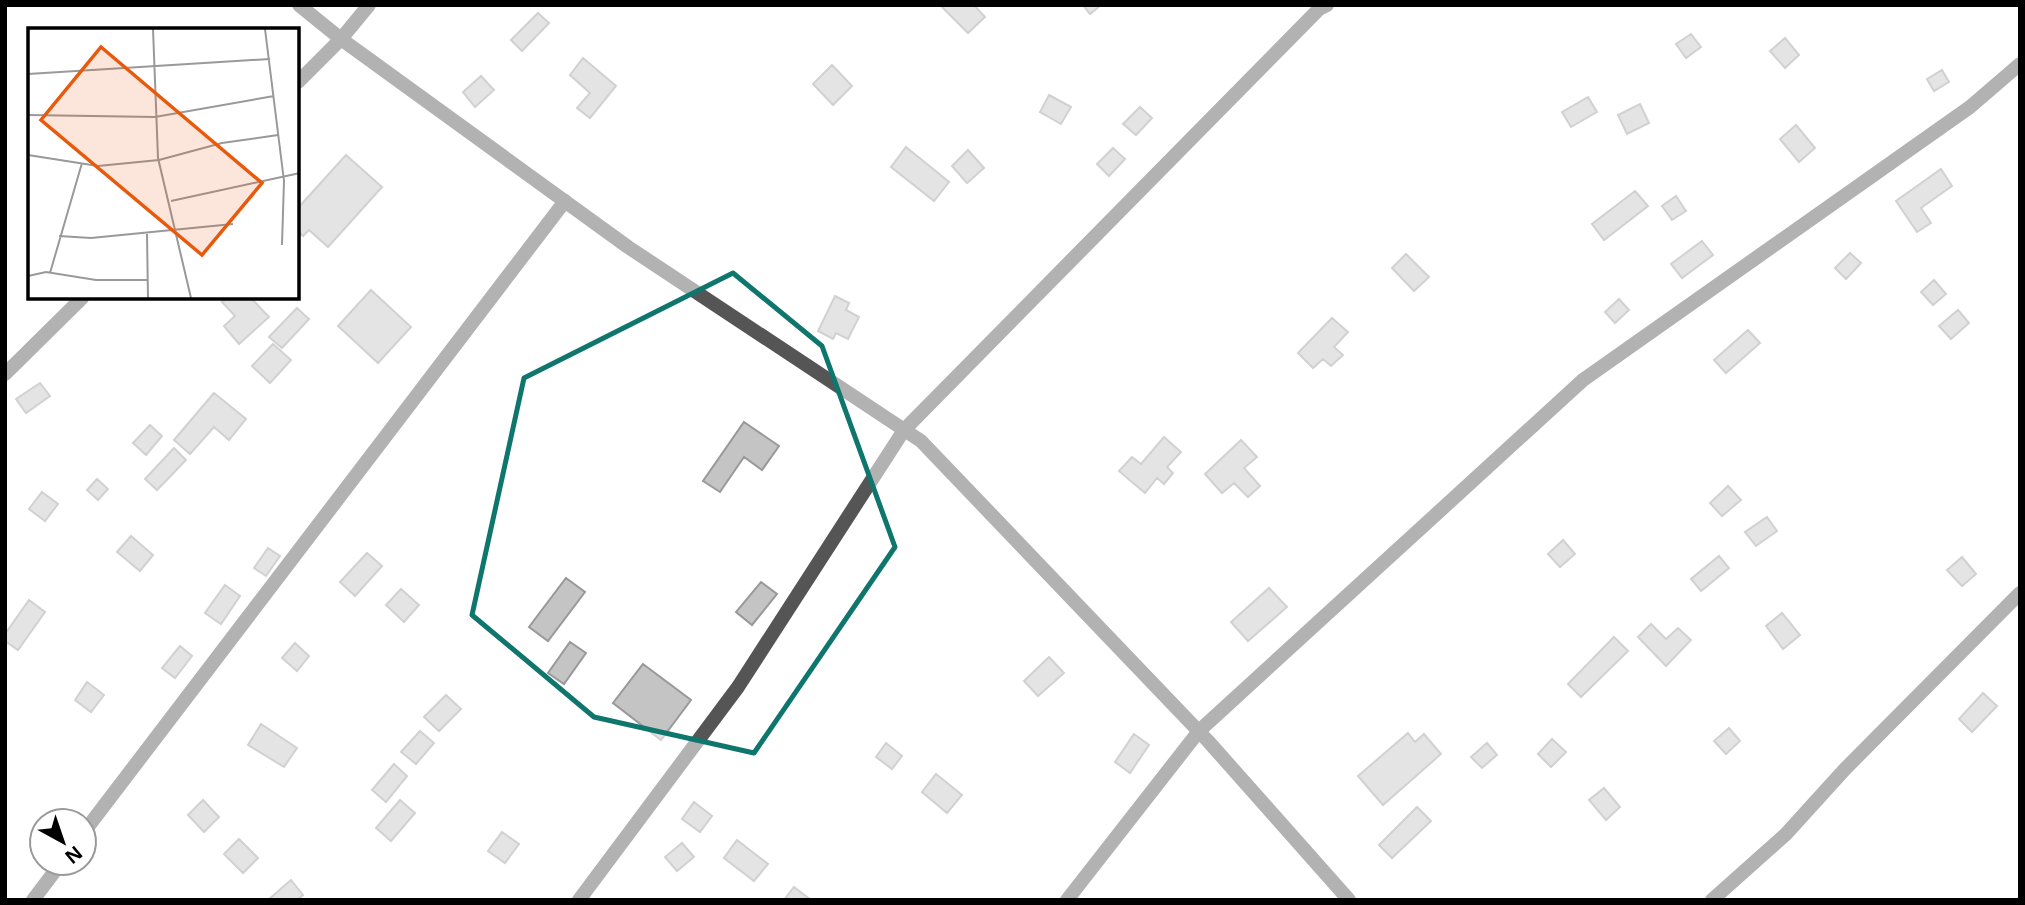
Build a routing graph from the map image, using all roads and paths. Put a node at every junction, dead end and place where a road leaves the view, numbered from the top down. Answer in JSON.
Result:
{"nodes":[{"id":1,"x":299,"y":5,"type":"edge"},
{"id":2,"x":369,"y":5,"type":"edge"},
{"id":3,"x":1327,"y":5,"type":"edge"},
{"id":4,"x":341,"y":39,"type":"junction"},
{"id":5,"x":2020,"y":64,"type":"edge"},
{"id":6,"x":299,"y":81,"type":"edge"},
{"id":7,"x":565,"y":201,"type":"junction"},
{"id":8,"x":81,"y":299,"type":"edge"},
{"id":9,"x":5,"y":374,"type":"edge"},
{"id":10,"x":904,"y":430,"type":"junction"},
{"id":11,"x":2020,"y":593,"type":"edge"},
{"id":12,"x":1199,"y":731,"type":"junction"},
{"id":13,"x":98,"y":814,"type":"edge"},
{"id":14,"x":50,"y":877,"type":"edge"},
{"id":15,"x":33,"y":900,"type":"edge"},
{"id":16,"x":579,"y":900,"type":"edge"},
{"id":17,"x":1066,"y":900,"type":"edge"},
{"id":18,"x":1349,"y":900,"type":"edge"},
{"id":19,"x":1712,"y":900,"type":"edge"}],
"edges":[{"from":1,"to":4,"type":"street"},
{"from":2,"to":4,"type":"street"},
{"from":3,"to":10,"type":"street"},
{"from":4,"to":6,"type":"street"},
{"from":4,"to":7,"type":"street"},
{"from":5,"to":12,"type":"street"},
{"from":7,"to":10,"type":"street"},
{"from":7,"to":13,"type":"street"},
{"from":8,"to":9,"type":"street"},
{"from":10,"to":12,"type":"street"},
{"from":10,"to":16,"type":"street"},
{"from":11,"to":19,"type":"street"},
{"from":12,"to":17,"type":"street"},
{"from":12,"to":18,"type":"street"},
{"from":14,"to":15,"type":"street"}]}
